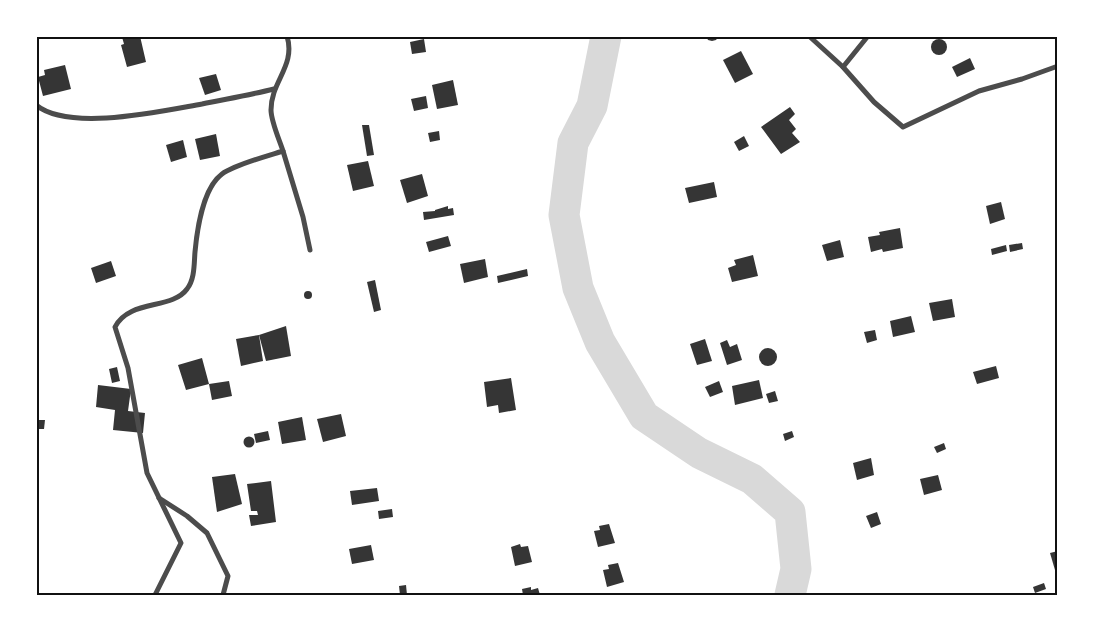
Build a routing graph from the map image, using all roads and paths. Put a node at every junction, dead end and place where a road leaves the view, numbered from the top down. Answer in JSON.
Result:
{"nodes":[{"id":1,"x":287,"y":36,"type":"edge"},
{"id":2,"x":809,"y":36,"type":"edge"},
{"id":3,"x":868,"y":36,"type":"edge"},
{"id":4,"x":1058,"y":66,"type":"edge"},
{"id":5,"x":843,"y":67,"type":"junction"},
{"id":6,"x":274,"y":89,"type":"junction"},
{"id":7,"x":37,"y":108,"type":"edge"},
{"id":8,"x":283,"y":151,"type":"junction"},
{"id":9,"x":310,"y":250,"type":"dead end"},
{"id":10,"x":159,"y":498,"type":"junction"},
{"id":11,"x":154,"y":595,"type":"edge"},
{"id":12,"x":223,"y":595,"type":"edge"}],
"edges":[{"from":1,"to":6,"type":"street"},
{"from":2,"to":5,"type":"street"},
{"from":3,"to":5,"type":"street"},
{"from":4,"to":5,"type":"street"},
{"from":6,"to":7,"type":"street"},
{"from":6,"to":8,"type":"street"},
{"from":8,"to":9,"type":"street"},
{"from":8,"to":10,"type":"street"},
{"from":10,"to":11,"type":"street"},
{"from":10,"to":12,"type":"street"}]}
